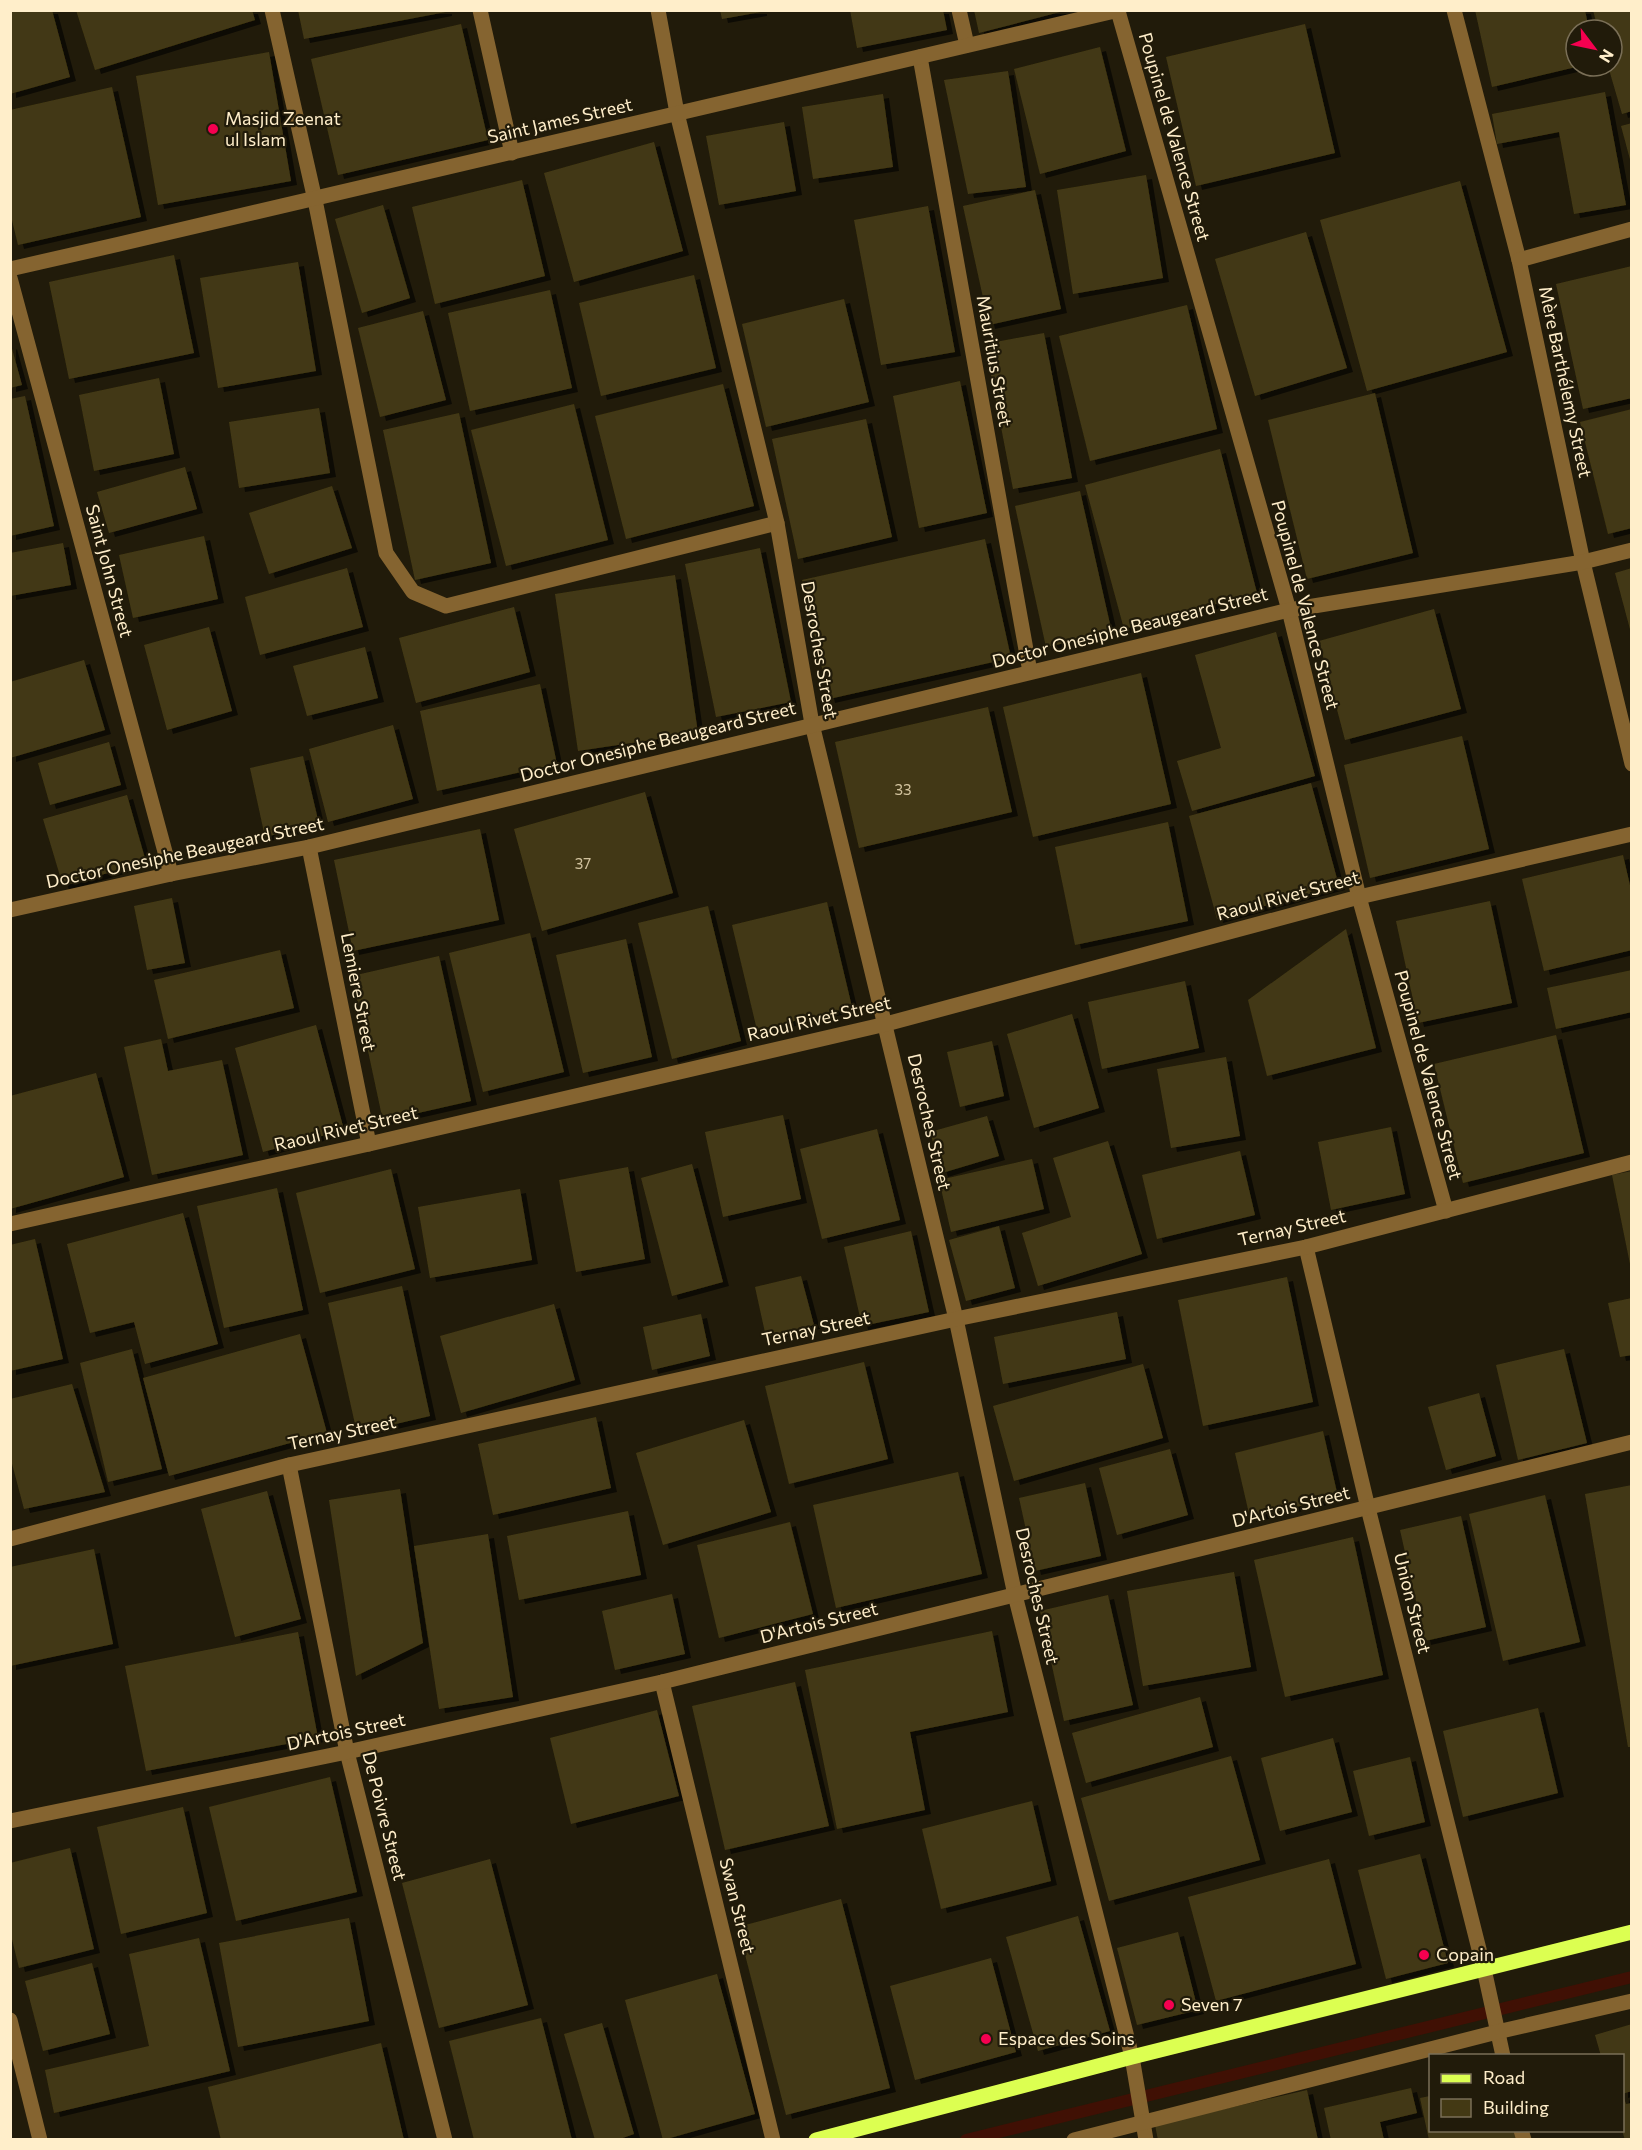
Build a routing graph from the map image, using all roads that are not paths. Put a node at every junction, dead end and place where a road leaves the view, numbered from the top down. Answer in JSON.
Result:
{"nodes":[{"id":1,"x":272,"y":10,"type":"edge"},
{"id":2,"x":480,"y":10,"type":"edge"},
{"id":3,"x":658,"y":10,"type":"edge"},
{"id":4,"x":959,"y":10,"type":"edge"},
{"id":5,"x":1454,"y":10,"type":"edge"},
{"id":6,"x":1118,"y":11,"type":"edge"},
{"id":7,"x":967,"y":45,"type":"junction"},
{"id":8,"x":920,"y":57,"type":"junction"},
{"id":9,"x":677,"y":113,"type":"junction"},
{"id":10,"x":512,"y":153,"type":"junction"},
{"id":11,"x":315,"y":200,"type":"junction"},
{"id":12,"x":1632,"y":229,"type":"edge"},
{"id":13,"x":1519,"y":260,"type":"junction"},
{"id":14,"x":10,"y":269,"type":"edge"},
{"id":15,"x":10,"y":278,"type":"edge"},
{"id":16,"x":777,"y":523,"type":"junction"},
{"id":17,"x":1632,"y":550,"type":"edge"},
{"id":18,"x":1583,"y":561,"type":"junction"},
{"id":19,"x":1288,"y":610,"type":"junction"},
{"id":20,"x":1030,"y":672,"type":"junction"},
{"id":21,"x":812,"y":724,"type":"junction"},
{"id":22,"x":1632,"y":764,"type":"edge"},
{"id":23,"x":1632,"y":834,"type":"edge"},
{"id":24,"x":309,"y":847,"type":"junction"},
{"id":25,"x":171,"y":874,"type":"junction"},
{"id":26,"x":1359,"y":897,"type":"junction"},
{"id":27,"x":10,"y":910,"type":"edge"},
{"id":28,"x":886,"y":1024,"type":"junction"},
{"id":29,"x":369,"y":1144,"type":"junction"},
{"id":30,"x":1632,"y":1162,"type":"edge"},
{"id":31,"x":1446,"y":1211,"type":"junction"},
{"id":32,"x":10,"y":1224,"type":"edge"},
{"id":33,"x":1306,"y":1247,"type":"junction"},
{"id":34,"x":956,"y":1318,"type":"junction"},
{"id":35,"x":1632,"y":1442,"type":"edge"},
{"id":36,"x":289,"y":1465,"type":"junction"},
{"id":37,"x":1368,"y":1508,"type":"junction"},
{"id":38,"x":10,"y":1539,"type":"edge"},
{"id":39,"x":1015,"y":1595,"type":"junction"},
{"id":40,"x":662,"y":1682,"type":"junction"},
{"id":41,"x":348,"y":1752,"type":"junction"},
{"id":42,"x":10,"y":1821,"type":"edge"},
{"id":43,"x":1632,"y":1932,"type":"edge"},
{"id":44,"x":1484,"y":1968,"type":"junction"},
{"id":45,"x":1632,"y":2001,"type":"edge"},
{"id":46,"x":10,"y":2020,"type":"edge"},
{"id":47,"x":1497,"y":2032,"type":"junction"},
{"id":48,"x":1503,"y":2054,"type":"edge"},
{"id":49,"x":1132,"y":2057,"type":"junction"},
{"id":50,"x":1142,"y":2123,"type":"junction"},
{"id":51,"x":40,"y":2139,"type":"edge"},
{"id":52,"x":445,"y":2139,"type":"edge"},
{"id":53,"x":773,"y":2139,"type":"edge"},
{"id":54,"x":816,"y":2139,"type":"edge"},
{"id":55,"x":1074,"y":2139,"type":"edge"},
{"id":56,"x":1146,"y":2139,"type":"edge"}],
"edges":[{"from":1,"to":11,"type":"street"},
{"from":2,"to":10,"type":"street"},
{"from":3,"to":9,"type":"street","name":"Desroches Street"},
{"from":4,"to":7,"type":"street"},
{"from":5,"to":13,"type":"street","name":"Mère Barthélemy Street"},
{"from":6,"to":7,"type":"street","name":"Saint James Street"},
{"from":6,"to":19,"type":"street","name":"Poupinel de Valence Street"},
{"from":7,"to":8,"type":"street","name":"Saint James Street"},
{"from":8,"to":9,"type":"street","name":"Saint James Street"},
{"from":8,"to":20,"type":"street","name":"Mauritius Street"},
{"from":9,"to":10,"type":"street","name":"Saint James Street"},
{"from":9,"to":16,"type":"street","name":"Desroches Street"},
{"from":10,"to":11,"type":"street","name":"Saint James Street"},
{"from":11,"to":14,"type":"street","name":"Saint James Street"},
{"from":11,"to":16,"type":"street"},
{"from":12,"to":13,"type":"street"},
{"from":13,"to":18,"type":"street","name":"Mère Barthélemy Street"},
{"from":15,"to":25,"type":"street","name":"Saint John Street"},
{"from":16,"to":21,"type":"street","name":"Desroches Street"},
{"from":17,"to":18,"type":"street","name":"Doctor Onesiphe Beaugeard Street"},
{"from":18,"to":19,"type":"street","name":"Doctor Onesiphe Beaugeard Street"},
{"from":18,"to":22,"type":"street","name":"Mère Barthélemy Street"},
{"from":19,"to":20,"type":"street","name":"Doctor Onesiphe Beaugeard Street"},
{"from":19,"to":26,"type":"street","name":"Poupinel de Valence Street"},
{"from":20,"to":21,"type":"street","name":"Doctor Onesiphe Beaugeard Street"},
{"from":21,"to":24,"type":"street","name":"Doctor Onesiphe Beaugeard Street"},
{"from":21,"to":28,"type":"street","name":"Desroches Street"},
{"from":23,"to":26,"type":"street","name":"Raoul Rivet Street"},
{"from":24,"to":25,"type":"street","name":"Doctor Onesiphe Beaugeard Street"},
{"from":24,"to":29,"type":"street","name":"Lemiere Street"},
{"from":25,"to":27,"type":"street","name":"Doctor Onesiphe Beaugeard Street"},
{"from":26,"to":28,"type":"street","name":"Raoul Rivet Street"},
{"from":26,"to":31,"type":"street","name":"Poupinel de Valence Street"},
{"from":28,"to":29,"type":"street","name":"Raoul Rivet Street"},
{"from":28,"to":34,"type":"street","name":"Desroches Street"},
{"from":29,"to":32,"type":"street","name":"Raoul Rivet Street"},
{"from":30,"to":31,"type":"street","name":"Ternay Street"},
{"from":31,"to":33,"type":"street","name":"Ternay Street"},
{"from":33,"to":34,"type":"street","name":"Ternay Street"},
{"from":33,"to":37,"type":"street","name":"Union Street"},
{"from":34,"to":36,"type":"street","name":"Ternay Street"},
{"from":34,"to":39,"type":"street","name":"Desroches Street"},
{"from":35,"to":37,"type":"street","name":"D'Artois Street"},
{"from":36,"to":38,"type":"street","name":"Ternay Street"},
{"from":36,"to":41,"type":"street","name":"De Poivre Street"},
{"from":37,"to":39,"type":"street","name":"D'Artois Street"},
{"from":37,"to":44,"type":"street","name":"Union Street"},
{"from":39,"to":40,"type":"street","name":"D'Artois Street"},
{"from":39,"to":49,"type":"street","name":"Desroches Street"},
{"from":40,"to":41,"type":"street","name":"D'Artois Street"},
{"from":40,"to":53,"type":"street","name":"Swan Street"},
{"from":41,"to":42,"type":"street","name":"D'Artois Street"},
{"from":41,"to":52,"type":"street","name":"De Poivre Street"},
{"from":43,"to":44,"type":"main road"},
{"from":44,"to":47,"type":"street","name":"Union Street"},
{"from":44,"to":49,"type":"main road"},
{"from":45,"to":47,"type":"street"},
{"from":46,"to":51,"type":"street"},
{"from":47,"to":48,"type":"street","name":"Union Street"},
{"from":47,"to":50,"type":"street"},
{"from":49,"to":50,"type":"street","name":"Desroches Street"},
{"from":49,"to":54,"type":"main road"},
{"from":50,"to":55,"type":"street"},
{"from":50,"to":56,"type":"street","name":"Desroches Street"}]}
